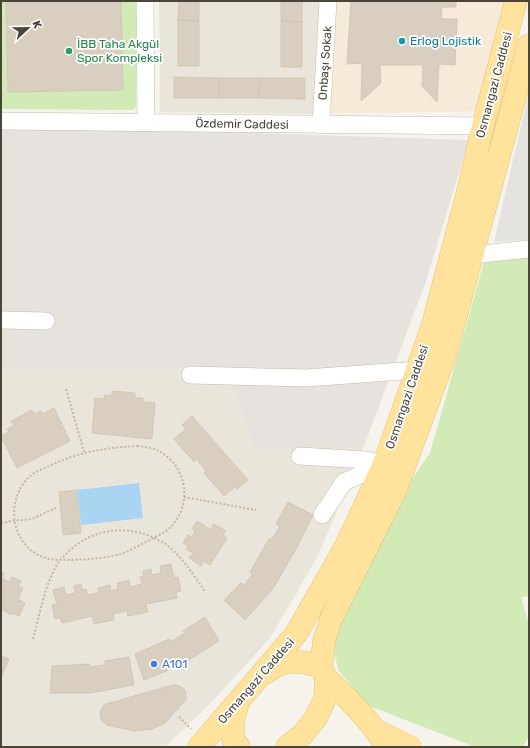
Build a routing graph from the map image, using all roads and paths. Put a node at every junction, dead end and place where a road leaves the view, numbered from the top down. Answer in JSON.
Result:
{"nodes":[{"id":1,"x":145,"y":1,"type":"edge"},
{"id":2,"x":328,"y":1,"type":"edge"},
{"id":3,"x":516,"y":1,"type":"edge"},
{"id":4,"x":505,"y":47,"type":"junction"},
{"id":5,"x":528,"y":49,"type":"edge"},
{"id":6,"x":1,"y":120,"type":"edge"},
{"id":7,"x":146,"y":122,"type":"junction"},
{"id":8,"x":321,"y":125,"type":"junction"},
{"id":9,"x":483,"y":126,"type":"junction"},
{"id":10,"x":529,"y":249,"type":"edge"},
{"id":11,"x":473,"y":255,"type":"junction"},
{"id":12,"x":1,"y":320,"type":"edge"},
{"id":13,"x":46,"y":321,"type":"dead end"},
{"id":14,"x":417,"y":370,"type":"junction"},
{"id":15,"x":190,"y":375,"type":"dead end"},
{"id":16,"x":66,"y":389,"type":"dead end"},
{"id":17,"x":84,"y":452,"type":"junction"},
{"id":18,"x":300,"y":456,"type":"dead end"},
{"id":19,"x":384,"y":464,"type":"junction"},
{"id":20,"x":184,"y":497,"type":"junction"},
{"id":21,"x":56,"y":508,"type":"dead end"},
{"id":22,"x":256,"y":510,"type":"dead end"},
{"id":23,"x":322,"y":515,"type":"dead end"},
{"id":24,"x":12,"y":521,"type":"junction"},
{"id":25,"x":1,"y":524,"type":"edge"},
{"id":26,"x":154,"y":538,"type":"junction"},
{"id":27,"x":60,"y":560,"type":"junction"},
{"id":28,"x":205,"y":591,"type":"dead end"},
{"id":29,"x":33,"y":639,"type":"dead end"},
{"id":30,"x":324,"y":673,"type":"junction"},
{"id":31,"x":246,"y":693,"type":"junction"},
{"id":32,"x":179,"y":717,"type":"dead end"},
{"id":33,"x":196,"y":739,"type":"edge"},
{"id":34,"x":382,"y":739,"type":"edge"},
{"id":35,"x":239,"y":747,"type":"edge"},
{"id":36,"x":287,"y":747,"type":"edge"},
{"id":37,"x":410,"y":747,"type":"edge"}],
"edges":[{"from":1,"to":7,"type":"street"},
{"from":2,"to":8,"type":"street","name":"Onbaşı Sokak"},
{"from":3,"to":4,"type":"main road","name":"Osmangazi Caddesi"},
{"from":4,"to":5,"type":"street"},
{"from":4,"to":9,"type":"main road","name":"Osmangazi Caddesi"},
{"from":5,"to":11,"type":"main road","name":"Osmangazi Caddesi"},
{"from":6,"to":7,"type":"street","name":"Özdemir Caddesi"},
{"from":7,"to":8,"type":"street","name":"Özdemir Caddesi"},
{"from":8,"to":9,"type":"street","name":"Özdemir Caddesi"},
{"from":9,"to":14,"type":"main road","name":"Osmangazi Caddesi"},
{"from":10,"to":11,"type":"street"},
{"from":11,"to":30,"type":"main road","name":"Osmangazi Caddesi"},
{"from":12,"to":13,"type":"street"},
{"from":14,"to":15,"type":"street"},
{"from":14,"to":19,"type":"main road","name":"Osmangazi Caddesi"},
{"from":16,"to":17,"type":"path"},
{"from":17,"to":20,"type":"path"},
{"from":17,"to":24,"type":"path"},
{"from":18,"to":19,"type":"street"},
{"from":19,"to":23,"type":"street"},
{"from":19,"to":31,"type":"main road","name":"Osmangazi Caddesi"},
{"from":20,"to":22,"type":"path"},
{"from":20,"to":26,"type":"path"},
{"from":21,"to":24,"type":"path"},
{"from":24,"to":25,"type":"path"},
{"from":24,"to":27,"type":"path"},
{"from":26,"to":27,"type":"path"},
{"from":26,"to":27,"type":"path"},
{"from":26,"to":28,"type":"path"},
{"from":27,"to":29,"type":"path"},
{"from":30,"to":31,"type":"main road"},
{"from":30,"to":34,"type":"main road"},
{"from":30,"to":36,"type":"main road","name":"Osmangazi Caddesi"},
{"from":31,"to":33,"type":"main road","name":"Osmangazi Caddesi"},
{"from":31,"to":35,"type":"main road"},
{"from":32,"to":33,"type":"path"},
{"from":34,"to":37,"type":"main road"}]}
